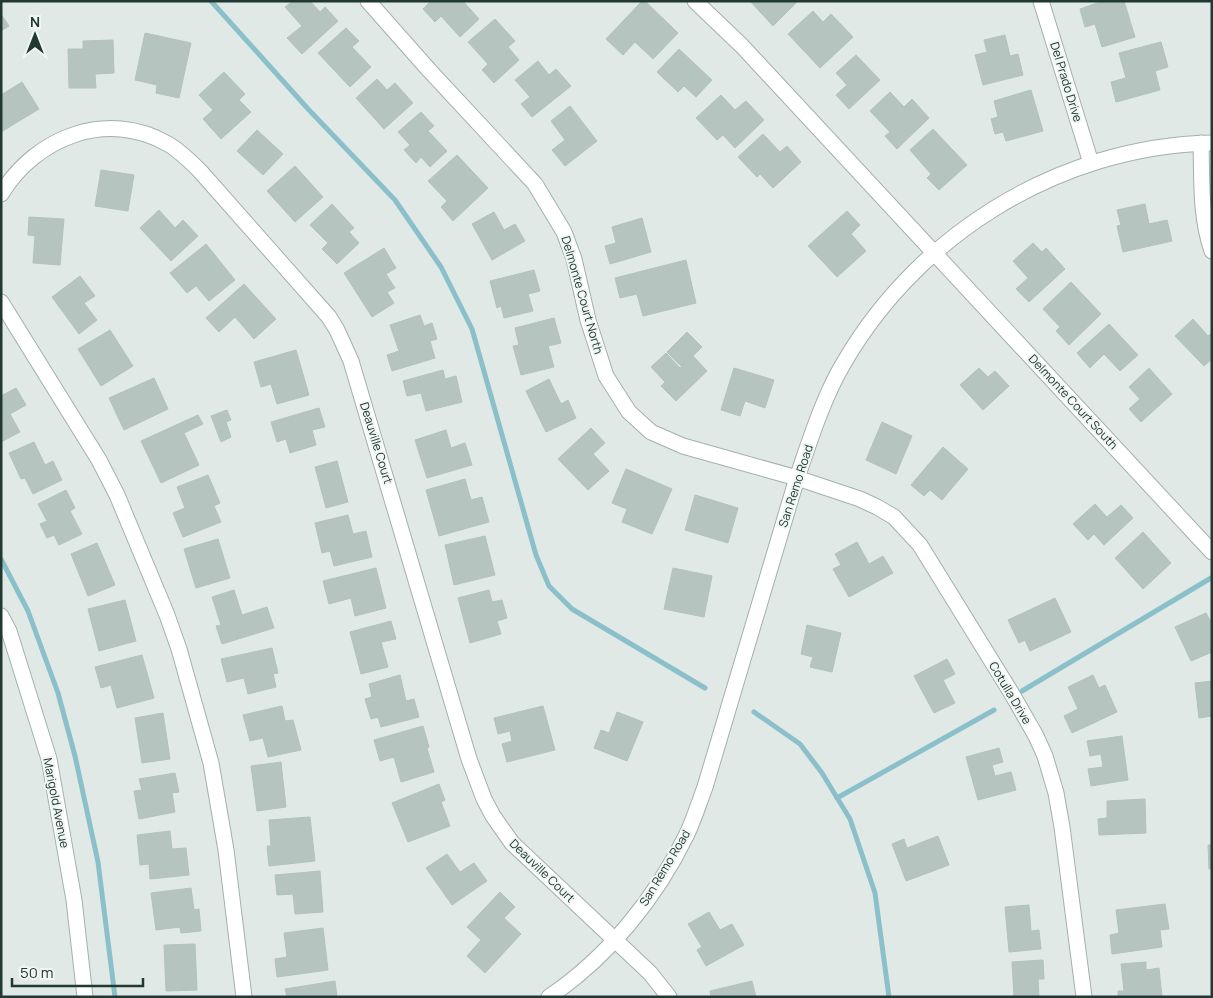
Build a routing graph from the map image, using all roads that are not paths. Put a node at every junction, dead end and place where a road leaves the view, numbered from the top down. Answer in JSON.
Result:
{"nodes":[{"id":1,"x":368,"y":1,"type":"edge"},
{"id":2,"x":695,"y":1,"type":"edge"},
{"id":3,"x":1041,"y":1,"type":"edge"},
{"id":4,"x":1206,"y":143,"type":"edge"},
{"id":5,"x":1091,"y":163,"type":"junction"},
{"id":6,"x":1,"y":194,"type":"edge"},
{"id":7,"x":1212,"y":251,"type":"edge"},
{"id":8,"x":935,"y":252,"type":"junction"},
{"id":9,"x":1,"y":302,"type":"edge"},
{"id":10,"x":797,"y":478,"type":"junction"},
{"id":11,"x":1212,"y":552,"type":"edge"},
{"id":12,"x":1,"y":616,"type":"edge"},
{"id":13,"x":615,"y":940,"type":"junction"},
{"id":14,"x":86,"y":997,"type":"edge"},
{"id":15,"x":244,"y":997,"type":"edge"},
{"id":16,"x":549,"y":997,"type":"edge"},
{"id":17,"x":669,"y":997,"type":"edge"},
{"id":18,"x":1084,"y":997,"type":"edge"}],
"edges":[{"from":1,"to":10,"type":"street","name":"Delmonte Court North"},
{"from":2,"to":8,"type":"street"},
{"from":3,"to":5,"type":"street","name":"Del Prado Drive"},
{"from":4,"to":5,"type":"street","name":"San Remo Road"},
{"from":4,"to":7,"type":"street"},
{"from":5,"to":8,"type":"street","name":"San Remo Road"},
{"from":6,"to":13,"type":"street","name":"Deauville Court"},
{"from":8,"to":10,"type":"street","name":"San Remo Road"},
{"from":8,"to":11,"type":"street","name":"Delmonte Court South"},
{"from":9,"to":15,"type":"street"},
{"from":10,"to":13,"type":"street","name":"San Remo Road"},
{"from":10,"to":18,"type":"street","name":"Cotulla Drive"},
{"from":12,"to":14,"type":"street","name":"Marigold Avenue"},
{"from":13,"to":16,"type":"street","name":"San Remo Road"},
{"from":13,"to":17,"type":"street","name":"Deauville Court"}]}
